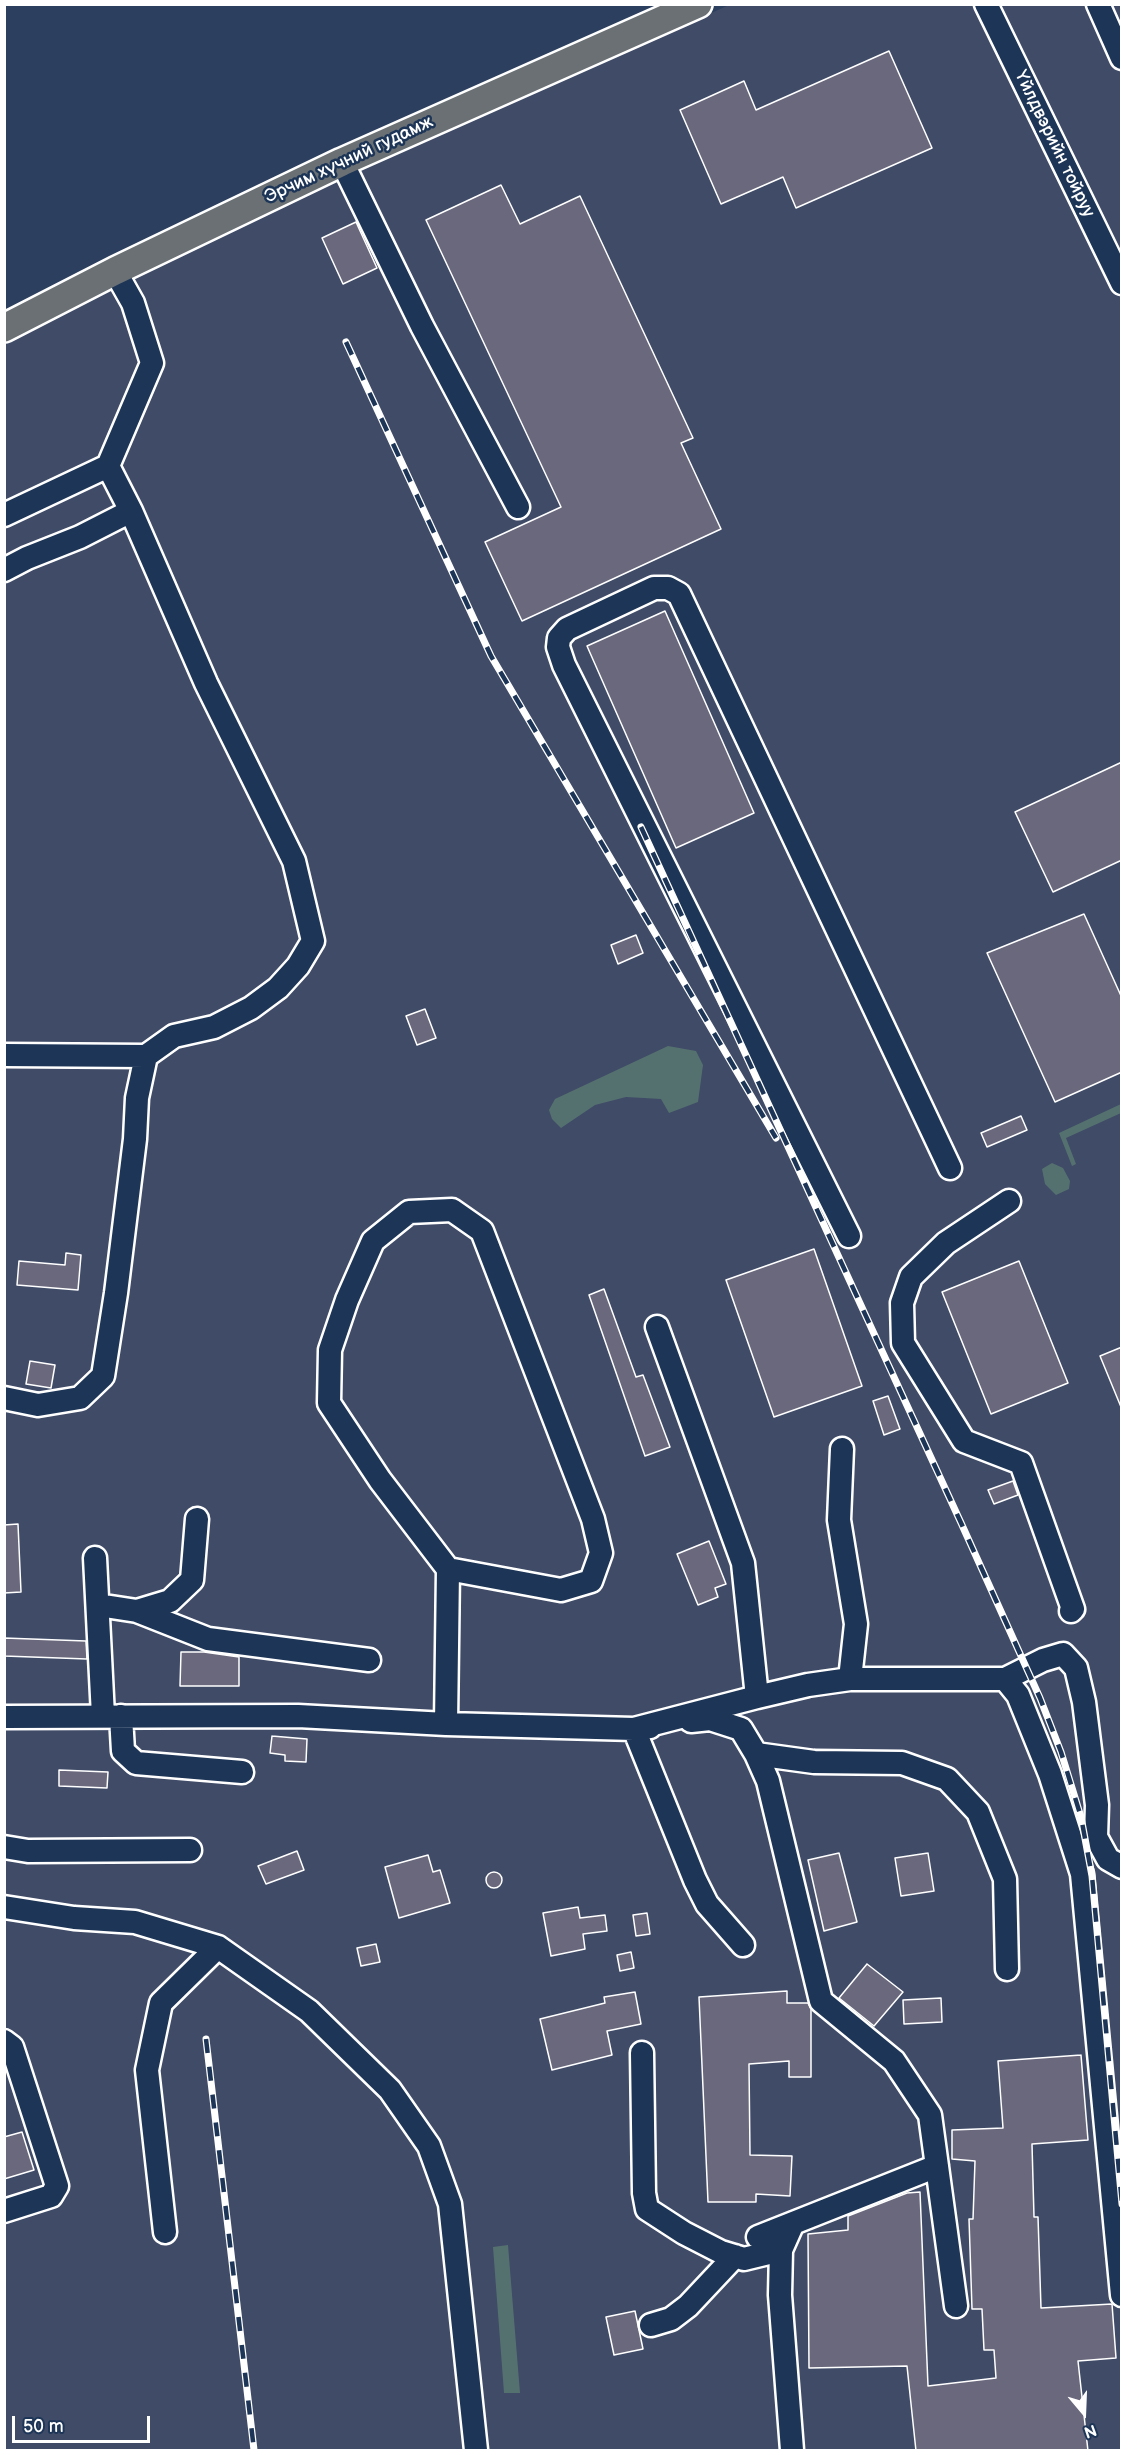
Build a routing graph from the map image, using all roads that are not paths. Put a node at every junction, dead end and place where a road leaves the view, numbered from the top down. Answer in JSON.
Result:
{"nodes":[{"id":1,"x":698,"y":4,"type":"edge"},
{"id":2,"x":986,"y":4,"type":"edge"},
{"id":3,"x":1098,"y":4,"type":"edge"},
{"id":4,"x":1122,"y":58,"type":"edge"},
{"id":5,"x":342,"y":162,"type":"junction"},
{"id":6,"x":115,"y":271,"type":"junction"},
{"id":7,"x":1122,"y":282,"type":"edge"},
{"id":8,"x":4,"y":328,"type":"edge"},
{"id":9,"x":108,"y":466,"type":"junction"},
{"id":10,"x":518,"y":507,"type":"dead end"},
{"id":11,"x":131,"y":512,"type":"junction"},
{"id":12,"x":4,"y":515,"type":"edge"},
{"id":13,"x":4,"y":570,"type":"edge"},
{"id":14,"x":4,"y":1055,"type":"edge"},
{"id":15,"x":146,"y":1056,"type":"junction"},
{"id":16,"x":950,"y":1168,"type":"dead end"},
{"id":17,"x":1009,"y":1201,"type":"dead end"},
{"id":18,"x":849,"y":1236,"type":"dead end"},
{"id":19,"x":657,"y":1328,"type":"dead end"},
{"id":20,"x":4,"y":1398,"type":"edge"},
{"id":21,"x":842,"y":1449,"type":"dead end"},
{"id":22,"x":197,"y":1519,"type":"dead end"},
{"id":23,"x":95,"y":1558,"type":"dead end"},
{"id":24,"x":448,"y":1569,"type":"junction"},
{"id":25,"x":98,"y":1605,"type":"junction"},
{"id":26,"x":137,"y":1611,"type":"junction"},
{"id":27,"x":1071,"y":1611,"type":"dead end"},
{"id":28,"x":369,"y":1660,"type":"dead end"},
{"id":29,"x":850,"y":1679,"type":"junction"},
{"id":30,"x":1005,"y":1679,"type":"junction"},
{"id":31,"x":757,"y":1697,"type":"junction"},
{"id":32,"x":112,"y":1716,"type":"junction"},
{"id":33,"x":4,"y":1717,"type":"edge"},
{"id":34,"x":446,"y":1724,"type":"junction"},
{"id":35,"x":634,"y":1729,"type":"junction"},
{"id":36,"x":756,"y":1754,"type":"junction"},
{"id":37,"x":242,"y":1772,"type":"dead end"},
{"id":38,"x":4,"y":1847,"type":"edge"},
{"id":39,"x":190,"y":1850,"type":"dead end"},
{"id":40,"x":1122,"y":1867,"type":"edge"},
{"id":41,"x":4,"y":1907,"type":"edge"},
{"id":42,"x":743,"y":1945,"type":"dead end"},
{"id":43,"x":218,"y":1947,"type":"junction"},
{"id":44,"x":1007,"y":1969,"type":"dead end"},
{"id":45,"x":4,"y":2041,"type":"edge"},
{"id":46,"x":642,"y":2053,"type":"dead end"},
{"id":47,"x":1113,"y":2114,"type":"edge"},
{"id":48,"x":937,"y":2166,"type":"junction"},
{"id":49,"x":4,"y":2211,"type":"edge"},
{"id":50,"x":793,"y":2223,"type":"junction"},
{"id":51,"x":165,"y":2232,"type":"dead end"},
{"id":52,"x":758,"y":2237,"type":"dead end"},
{"id":53,"x":781,"y":2250,"type":"junction"},
{"id":54,"x":735,"y":2256,"type":"junction"},
{"id":55,"x":1122,"y":2295,"type":"edge"},
{"id":56,"x":956,"y":2306,"type":"dead end"},
{"id":57,"x":651,"y":2325,"type":"dead end"},
{"id":58,"x":476,"y":2451,"type":"edge"},
{"id":59,"x":792,"y":2451,"type":"edge"}],
"edges":[{"from":1,"to":5,"type":"main road","name":"Эрчим хүчний гудамж"},
{"from":2,"to":7,"type":"street","name":"Үйлдвэрийн тойруу"},
{"from":3,"to":4,"type":"street"},
{"from":5,"to":6,"type":"main road","name":"Эрчим хүчний гудамж"},
{"from":5,"to":10,"type":"street"},
{"from":6,"to":8,"type":"main road","name":"Эрчим хүчний гудамж"},
{"from":6,"to":9,"type":"street"},
{"from":9,"to":11,"type":"street"},
{"from":9,"to":12,"type":"street"},
{"from":11,"to":13,"type":"street"},
{"from":11,"to":15,"type":"street"},
{"from":14,"to":15,"type":"street"},
{"from":15,"to":20,"type":"street"},
{"from":16,"to":18,"type":"street"},
{"from":17,"to":27,"type":"street"},
{"from":19,"to":31,"type":"street"},
{"from":21,"to":29,"type":"street"},
{"from":22,"to":26,"type":"street"},
{"from":23,"to":25,"type":"street"},
{"from":24,"to":24,"type":"street"},
{"from":24,"to":34,"type":"street"},
{"from":25,"to":26,"type":"street"},
{"from":25,"to":32,"type":"street"},
{"from":26,"to":28,"type":"street"},
{"from":29,"to":30,"type":"street"},
{"from":29,"to":31,"type":"street"},
{"from":30,"to":40,"type":"street"},
{"from":30,"to":47,"type":"street"},
{"from":31,"to":35,"type":"street"},
{"from":32,"to":33,"type":"street"},
{"from":32,"to":34,"type":"street"},
{"from":32,"to":37,"type":"street"},
{"from":34,"to":35,"type":"street"},
{"from":35,"to":36,"type":"street"},
{"from":35,"to":42,"type":"street"},
{"from":36,"to":44,"type":"street"},
{"from":36,"to":48,"type":"street"},
{"from":38,"to":39,"type":"street"},
{"from":41,"to":43,"type":"street"},
{"from":43,"to":51,"type":"street"},
{"from":43,"to":58,"type":"street"},
{"from":45,"to":49,"type":"street"},
{"from":46,"to":54,"type":"street"},
{"from":47,"to":55,"type":"street"},
{"from":48,"to":50,"type":"street"},
{"from":48,"to":56,"type":"street"},
{"from":50,"to":52,"type":"street"},
{"from":50,"to":53,"type":"street"},
{"from":53,"to":54,"type":"street"},
{"from":53,"to":59,"type":"street"},
{"from":54,"to":57,"type":"street"}]}
